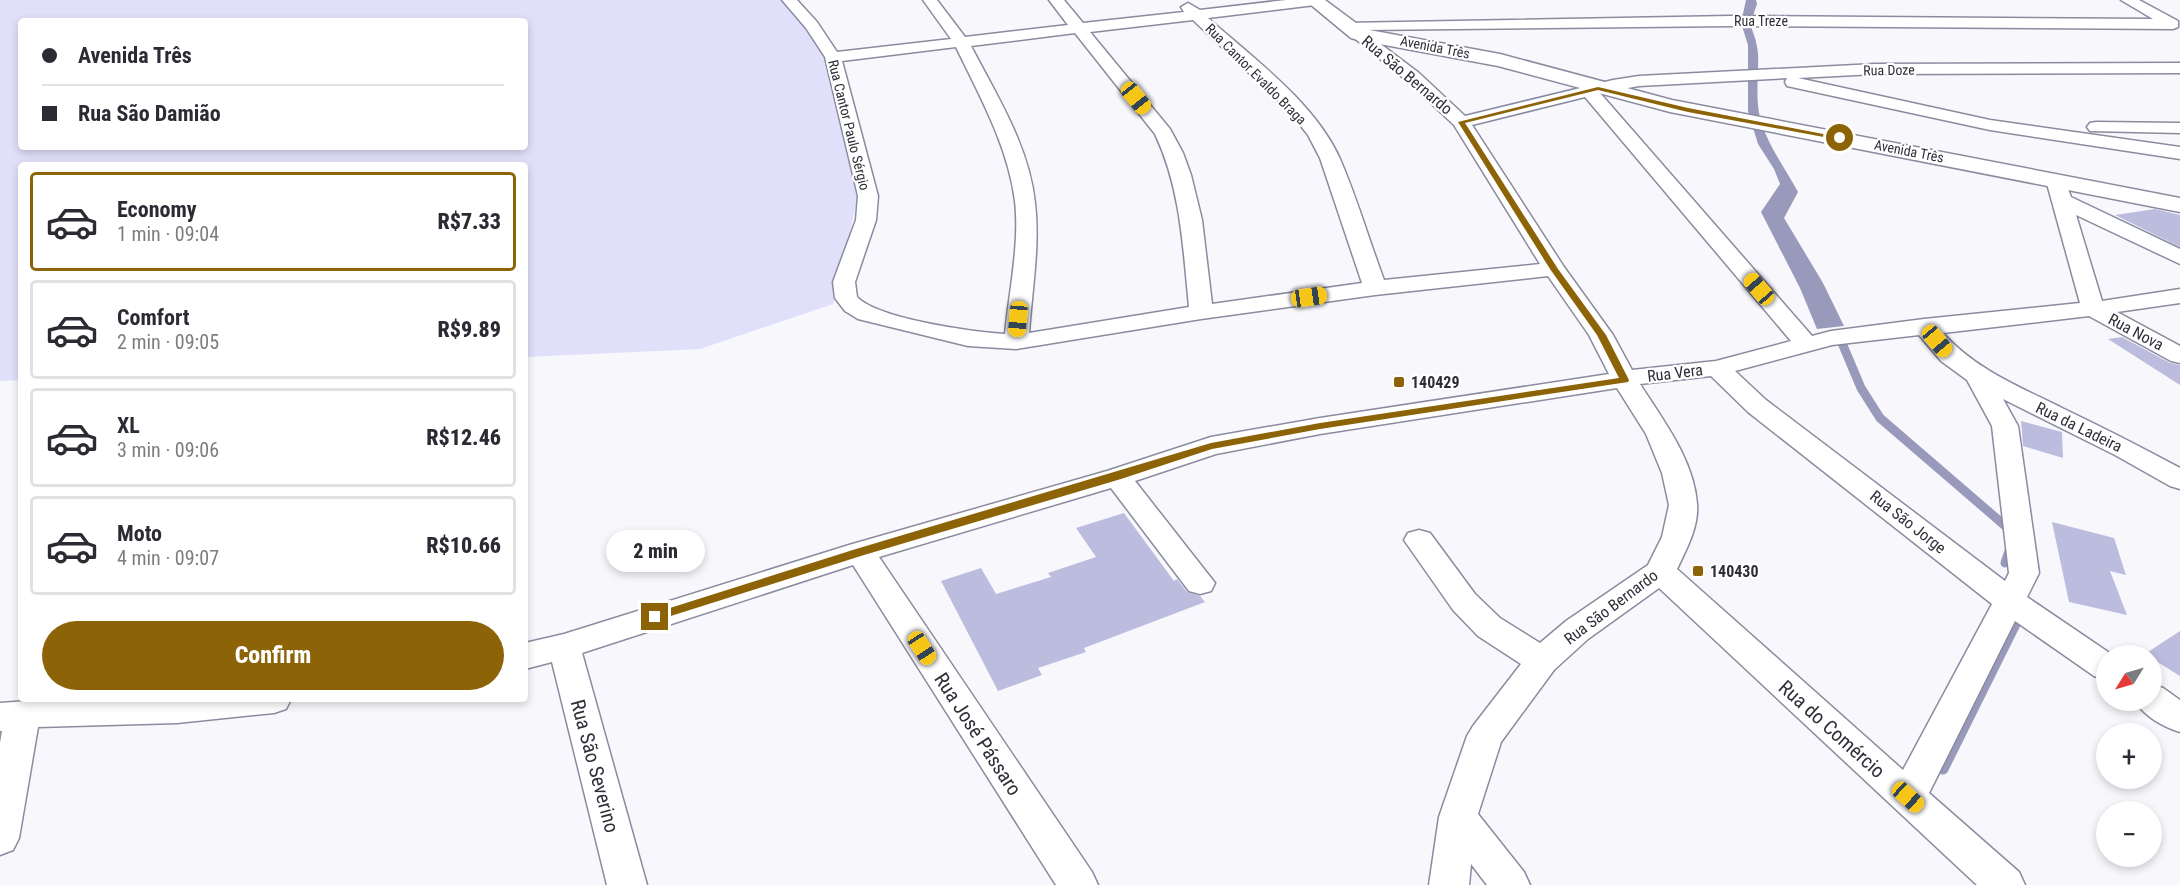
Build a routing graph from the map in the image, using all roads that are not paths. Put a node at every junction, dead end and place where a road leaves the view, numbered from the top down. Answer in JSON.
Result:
{"nodes":[{"id":1,"x":789,"y":0,"type":"edge"},
{"id":2,"x":930,"y":0,"type":"edge"},
{"id":3,"x":1056,"y":0,"type":"edge"},
{"id":4,"x":1180,"y":0,"type":"edge"},
{"id":5,"x":1314,"y":0,"type":"edge"},
{"id":6,"x":2128,"y":0,"type":"edge"},
{"id":7,"x":1770,"y":6,"type":"dead end"},
{"id":8,"x":1196,"y":14,"type":"junction"},
{"id":9,"x":1776,"y":21,"type":"junction"},
{"id":10,"x":2176,"y":26,"type":"edge"},
{"id":11,"x":1080,"y":28,"type":"junction"},
{"id":12,"x":1354,"y":30,"type":"junction"},
{"id":13,"x":961,"y":42,"type":"junction"},
{"id":14,"x":833,"y":57,"type":"junction"},
{"id":15,"x":2180,"y":68,"type":"edge"},
{"id":16,"x":1762,"y":75,"type":"junction"},
{"id":17,"x":1593,"y":90,"type":"junction"},
{"id":18,"x":1461,"y":122,"type":"junction"},
{"id":19,"x":1990,"y":125,"type":"junction"},
{"id":20,"x":2116,"y":127,"type":"junction"},
{"id":21,"x":2180,"y":128,"type":"edge"},
{"id":22,"x":2143,"y":148,"type":"junction"},
{"id":23,"x":2180,"y":153,"type":"edge"},
{"id":24,"x":2059,"y":191,"type":"junction"},
{"id":25,"x":2180,"y":205,"type":"edge"},
{"id":26,"x":2180,"y":257,"type":"edge"},
{"id":27,"x":1554,"y":269,"type":"junction"},
{"id":28,"x":1375,"y":288,"type":"junction"},
{"id":29,"x":2180,"y":296,"type":"edge"},
{"id":30,"x":2093,"y":309,"type":"junction"},
{"id":31,"x":1201,"y":312,"type":"junction"},
{"id":32,"x":1924,"y":326,"type":"junction"},
{"id":33,"x":1016,"y":342,"type":"junction"},
{"id":34,"x":1806,"y":343,"type":"junction"},
{"id":35,"x":2180,"y":356,"type":"edge"},
{"id":36,"x":1717,"y":368,"type":"junction"},
{"id":37,"x":1977,"y":376,"type":"junction"},
{"id":38,"x":1625,"y":380,"type":"junction"},
{"id":39,"x":1117,"y":477,"type":"junction"},
{"id":40,"x":2180,"y":480,"type":"edge"},
{"id":41,"x":1419,"y":540,"type":"dead end"},
{"id":42,"x":860,"y":552,"type":"junction"},
{"id":43,"x":1660,"y":572,"type":"junction"},
{"id":44,"x":1200,"y":583,"type":"dead end"},
{"id":45,"x":2011,"y":602,"type":"junction"},
{"id":46,"x":564,"y":646,"type":"junction"},
{"id":47,"x":528,"y":655,"type":"edge"},
{"id":48,"x":2096,"y":660,"type":"edge"},
{"id":49,"x":1542,"y":661,"type":"junction"},
{"id":50,"x":245,"y":702,"type":"edge"},
{"id":51,"x":2162,"y":706,"type":"edge"},
{"id":52,"x":11,"y":716,"type":"edge"},
{"id":53,"x":2180,"y":718,"type":"edge"},
{"id":54,"x":1908,"y":797,"type":"junction"},
{"id":55,"x":1458,"y":817,"type":"junction"},
{"id":56,"x":0,"y":838,"type":"edge"},
{"id":57,"x":627,"y":885,"type":"edge"},
{"id":58,"x":1078,"y":885,"type":"edge"},
{"id":59,"x":1449,"y":885,"type":"edge"},
{"id":60,"x":1510,"y":885,"type":"edge"},
{"id":61,"x":2005,"y":885,"type":"edge"}],
"edges":[{"from":1,"to":14,"type":"street","name":"Rua Cantor Paulo Sérgio"},
{"from":2,"to":13,"type":"street"},
{"from":3,"to":11,"type":"street"},
{"from":4,"to":8,"type":"street","name":"Rua Cantor Evaldo Braga"},
{"from":5,"to":8,"type":"street"},
{"from":5,"to":12,"type":"street","name":"Rua São Bernardo"},
{"from":6,"to":10,"type":"street"},
{"from":7,"to":9,"type":"street"},
{"from":8,"to":11,"type":"street"},
{"from":8,"to":28,"type":"street","name":"Rua Cantor Evaldo Braga"},
{"from":9,"to":10,"type":"street","name":"Rua Treze"},
{"from":9,"to":12,"type":"street","name":"Rua Treze"},
{"from":11,"to":13,"type":"street"},
{"from":11,"to":31,"type":"street"},
{"from":12,"to":17,"type":"street","name":"Avenida Três"},
{"from":12,"to":18,"type":"street","name":"Rua São Bernardo"},
{"from":13,"to":14,"type":"street"},
{"from":13,"to":33,"type":"street"},
{"from":14,"to":33,"type":"street","name":"Rua Cantor Paulo Sérgio"},
{"from":15,"to":16,"type":"street","name":"Rua Doze"},
{"from":16,"to":17,"type":"street","name":"Rua Doze"},
{"from":16,"to":19,"type":"street"},
{"from":17,"to":18,"type":"street","name":"Rua Doze"},
{"from":17,"to":24,"type":"street","name":"Avenida Três"},
{"from":17,"to":34,"type":"street"},
{"from":18,"to":27,"type":"street","name":"Rua São Bernardo"},
{"from":19,"to":20,"type":"street"},
{"from":19,"to":22,"type":"street"},
{"from":20,"to":21,"type":"street"},
{"from":20,"to":22,"type":"street"},
{"from":22,"to":23,"type":"street"},
{"from":24,"to":25,"type":"street","name":"Avenida Três"},
{"from":24,"to":26,"type":"street"},
{"from":24,"to":30,"type":"street"},
{"from":27,"to":28,"type":"street","name":"Rua Cantor Paulo Sérgio"},
{"from":27,"to":38,"type":"street","name":"Rua São Bernardo"},
{"from":28,"to":31,"type":"street","name":"Rua Cantor Paulo Sérgio"},
{"from":29,"to":30,"type":"street","name":"Rua Vera"},
{"from":30,"to":32,"type":"street","name":"Rua Vera"},
{"from":30,"to":35,"type":"street","name":"Rua Nova"},
{"from":31,"to":33,"type":"street","name":"Rua Cantor Paulo Sérgio"},
{"from":32,"to":34,"type":"street","name":"Rua Vera"},
{"from":32,"to":37,"type":"street"},
{"from":34,"to":36,"type":"street","name":"Rua Vera"},
{"from":36,"to":38,"type":"street","name":"Rua Vera"},
{"from":36,"to":45,"type":"street","name":"Rua São Jorge"},
{"from":37,"to":40,"type":"street","name":"Rua da Ladeira"},
{"from":37,"to":45,"type":"street"},
{"from":38,"to":39,"type":"street","name":"Rua Vera"},
{"from":38,"to":43,"type":"street","name":"Rua São Bernardo"},
{"from":39,"to":42,"type":"street","name":"Rua Vera"},
{"from":39,"to":44,"type":"street"},
{"from":41,"to":49,"type":"street"},
{"from":42,"to":46,"type":"street","name":"Rua Vera"},
{"from":42,"to":58,"type":"street","name":"Rua José Pássaro"},
{"from":43,"to":49,"type":"street","name":"Rua São Bernardo"},
{"from":43,"to":54,"type":"street","name":"Rua do Comércio"},
{"from":45,"to":48,"type":"street","name":"Rua São Jorge"},
{"from":45,"to":54,"type":"street"},
{"from":46,"to":47,"type":"street","name":"Rua Vera"},
{"from":46,"to":57,"type":"street","name":"Rua São Severino"},
{"from":49,"to":55,"type":"street","name":"Rua São Bernardo"},
{"from":50,"to":52,"type":"street"},
{"from":51,"to":53,"type":"street"},
{"from":52,"to":56,"type":"street"},
{"from":54,"to":61,"type":"street","name":"Rua do Comércio"},
{"from":55,"to":59,"type":"street","name":"Rua São Bernardo"},
{"from":55,"to":60,"type":"street"}]}
